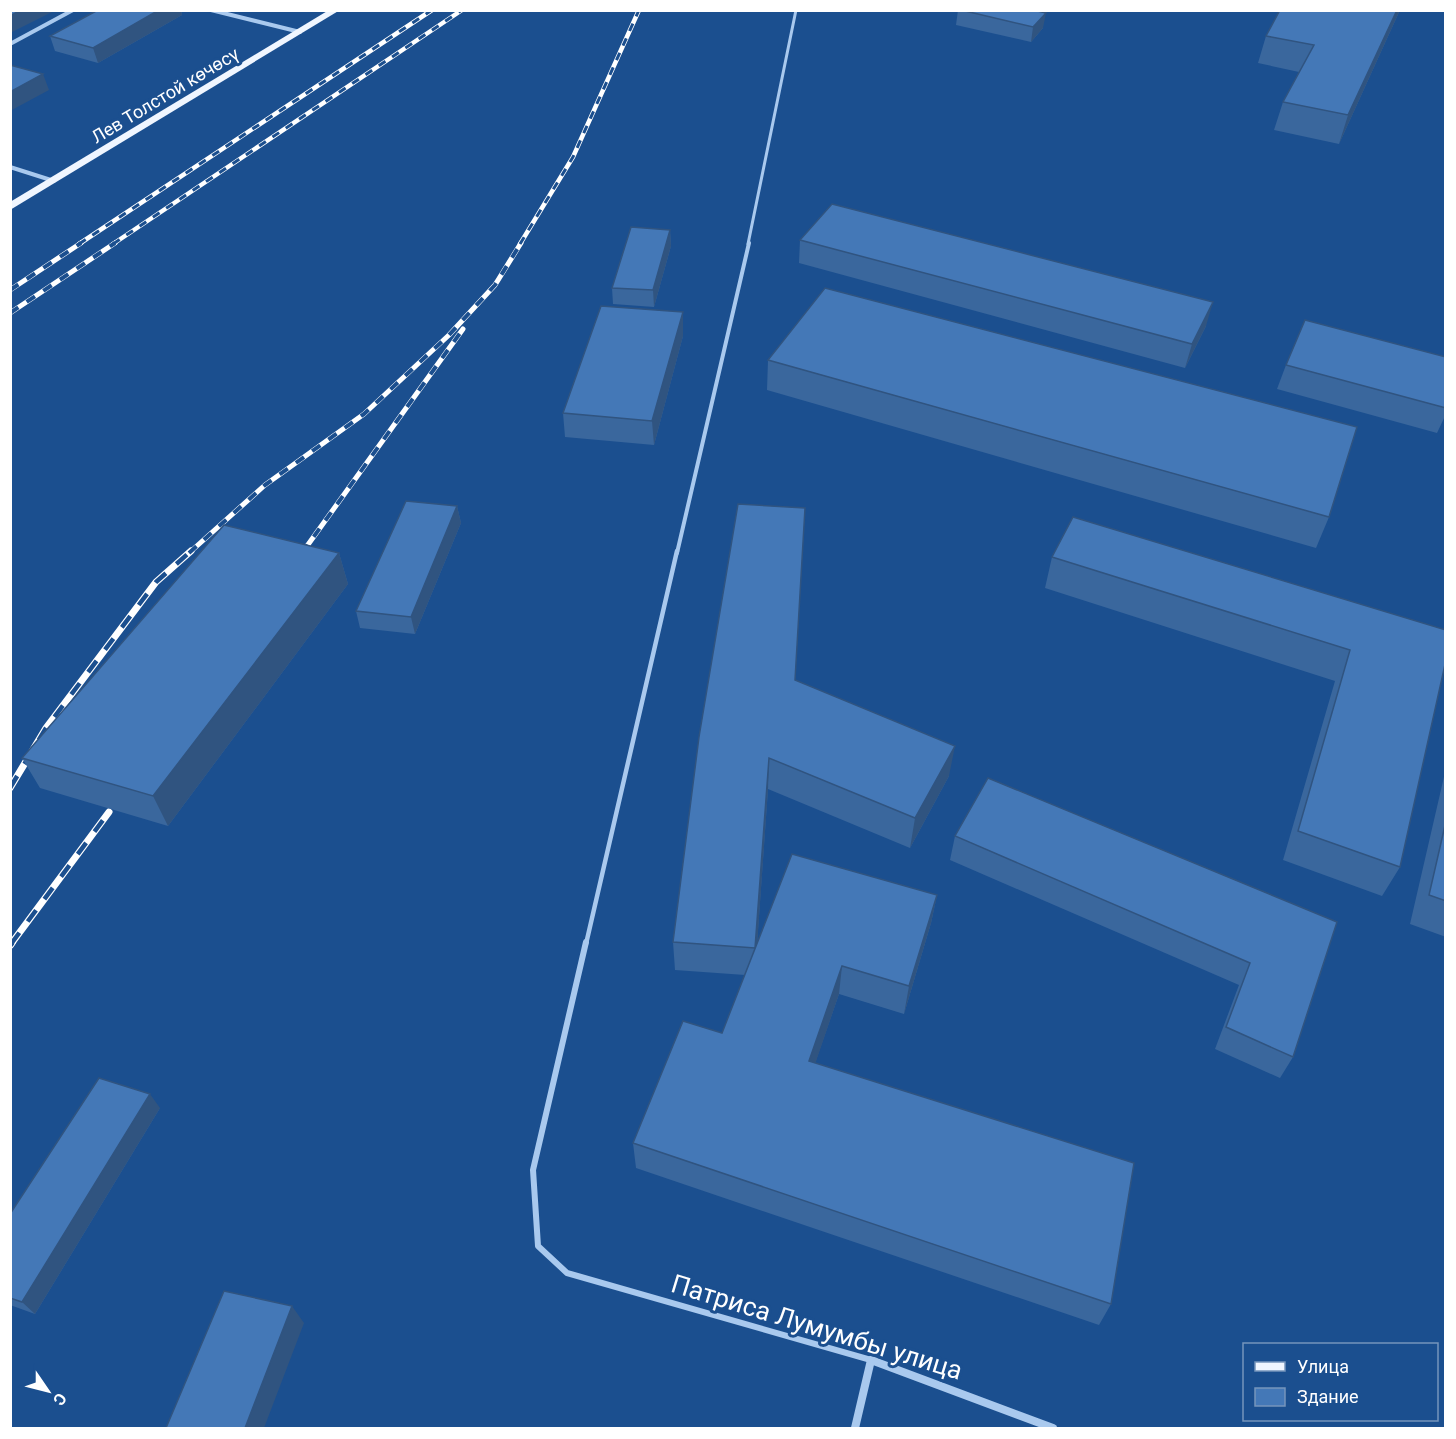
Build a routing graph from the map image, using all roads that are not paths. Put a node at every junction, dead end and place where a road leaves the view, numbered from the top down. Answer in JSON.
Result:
{"nodes":[{"id":1,"x":73,"y":10,"type":"edge"},
{"id":2,"x":212,"y":10,"type":"edge"},
{"id":3,"x":336,"y":10,"type":"edge"},
{"id":4,"x":796,"y":10,"type":"edge"},
{"id":5,"x":300,"y":32,"type":"junction"},
{"id":6,"x":10,"y":44,"type":"edge"},
{"id":7,"x":10,"y":167,"type":"edge"},
{"id":8,"x":54,"y":181,"type":"junction"},
{"id":9,"x":10,"y":207,"type":"edge"},
{"id":10,"x":871,"y":1360,"type":"junction"},
{"id":11,"x":855,"y":1428,"type":"edge"},
{"id":12,"x":1053,"y":1428,"type":"edge"}],
"edges":[{"from":1,"to":6,"type":"street"},
{"from":2,"to":5,"type":"street"},
{"from":3,"to":5,"type":"main road","name":"Лев Толстой көчөсү"},
{"from":4,"to":10,"type":"lane","name":"Патриса Лумумбы улица"},
{"from":5,"to":8,"type":"main road","name":"Лев Толстой көчөсү"},
{"from":7,"to":8,"type":"street"},
{"from":8,"to":9,"type":"main road","name":"Лев Толстой көчөсү"},
{"from":10,"to":11,"type":"street"},
{"from":10,"to":12,"type":"street","name":"Патриса Лумумбы улица"}]}
